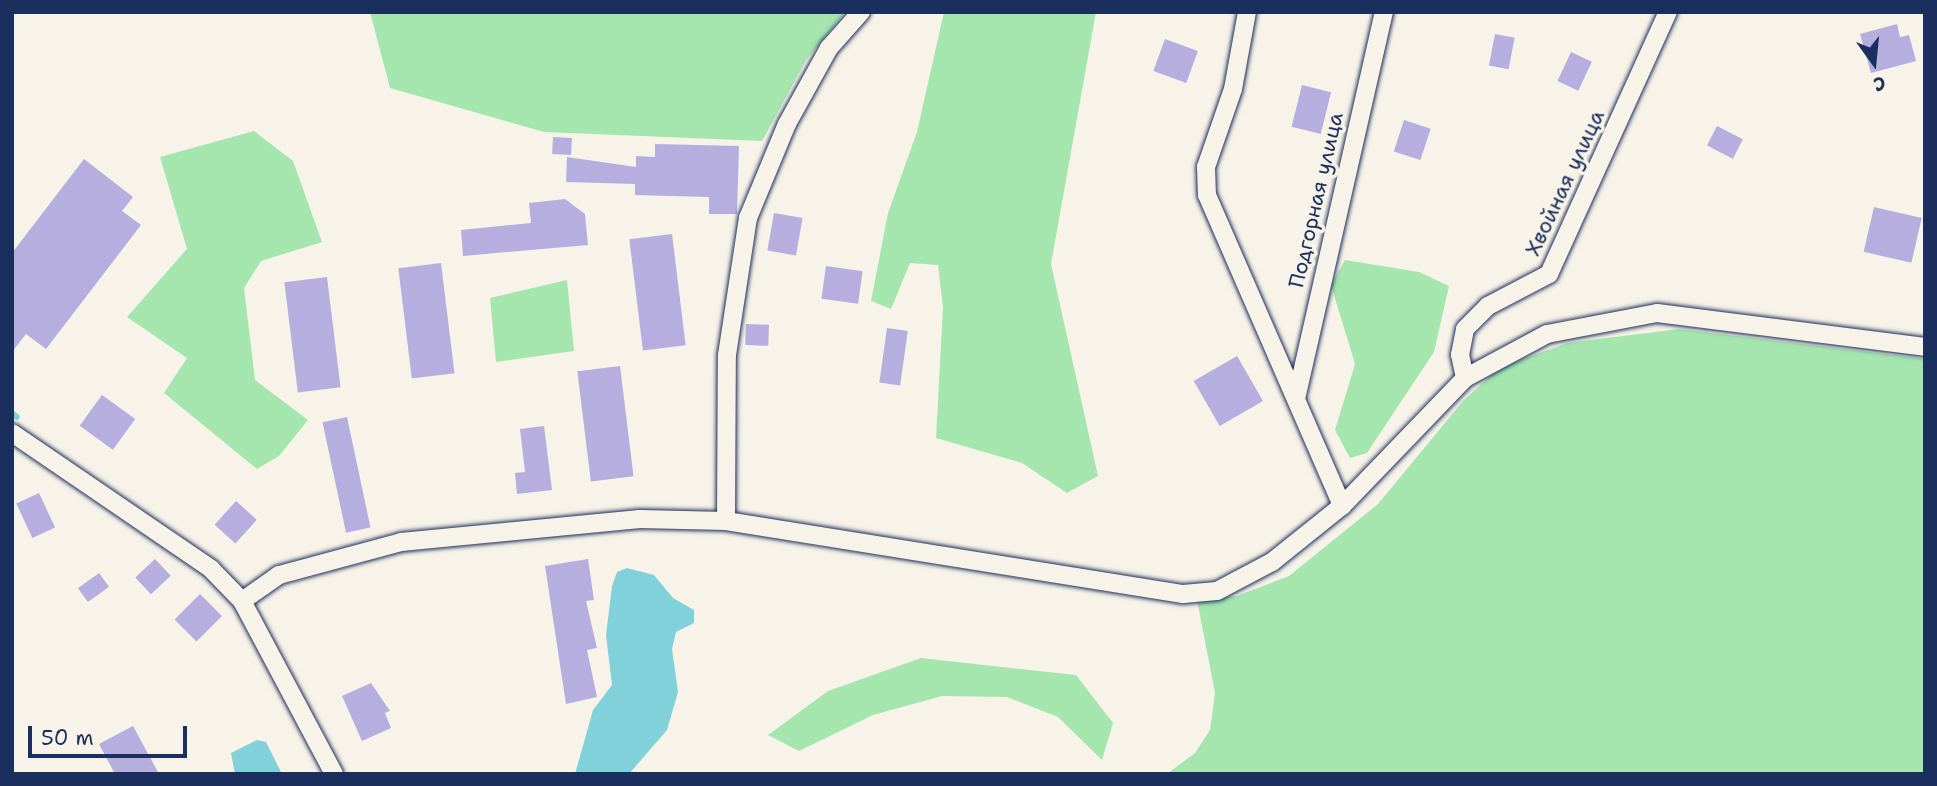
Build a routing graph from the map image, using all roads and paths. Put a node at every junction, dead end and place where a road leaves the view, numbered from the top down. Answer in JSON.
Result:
{"nodes":[{"id":1,"x":861,"y":12,"type":"edge"},
{"id":2,"x":1247,"y":12,"type":"edge"},
{"id":3,"x":1384,"y":12,"type":"edge"},
{"id":4,"x":1668,"y":12,"type":"edge"},
{"id":5,"x":1925,"y":347,"type":"edge"},
{"id":6,"x":1465,"y":378,"type":"junction"},
{"id":7,"x":1296,"y":399,"type":"junction"},
{"id":8,"x":12,"y":433,"type":"edge"},
{"id":9,"x":1342,"y":506,"type":"junction"},
{"id":10,"x":726,"y":521,"type":"junction"},
{"id":11,"x":242,"y":601,"type":"junction"},
{"id":12,"x":334,"y":774,"type":"edge"}],
"edges":[{"from":1,"to":10,"type":"street"},
{"from":2,"to":7,"type":"street"},
{"from":3,"to":7,"type":"street","name":"Подгорная улица"},
{"from":4,"to":6,"type":"street","name":"Хвойная улица"},
{"from":5,"to":6,"type":"street"},
{"from":6,"to":9,"type":"street"},
{"from":7,"to":9,"type":"street"},
{"from":8,"to":11,"type":"street"},
{"from":9,"to":10,"type":"street"},
{"from":10,"to":11,"type":"street"},
{"from":11,"to":12,"type":"street"}]}
